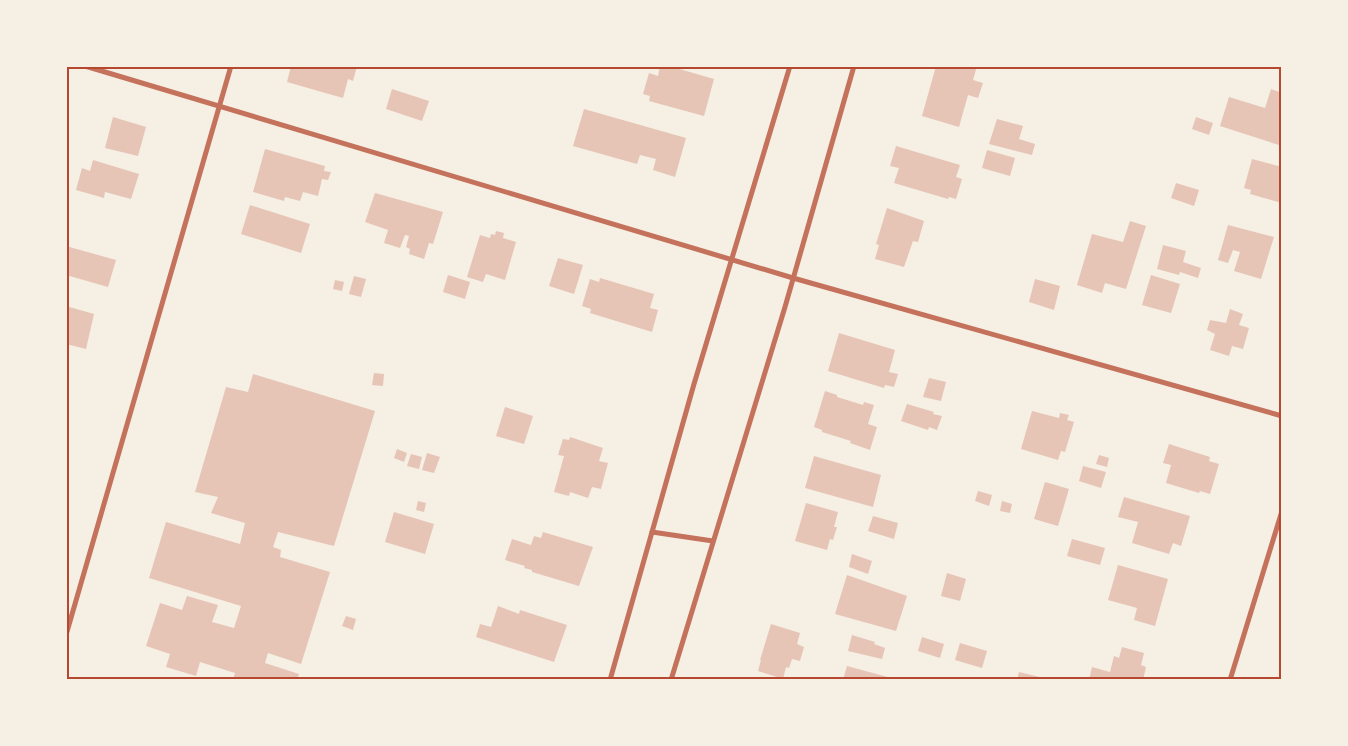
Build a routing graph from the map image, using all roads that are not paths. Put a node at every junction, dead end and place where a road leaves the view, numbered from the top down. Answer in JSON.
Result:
{"nodes":[{"id":1,"x":85,"y":66,"type":"edge"},
{"id":2,"x":231,"y":66,"type":"edge"},
{"id":3,"x":790,"y":66,"type":"edge"},
{"id":4,"x":854,"y":66,"type":"edge"},
{"id":5,"x":219,"y":106,"type":"junction"},
{"id":6,"x":732,"y":260,"type":"junction"},
{"id":7,"x":793,"y":278,"type":"junction"},
{"id":8,"x":1282,"y":416,"type":"edge"},
{"id":9,"x":1282,"y":511,"type":"edge"},
{"id":10,"x":652,"y":532,"type":"junction"},
{"id":11,"x":713,"y":541,"type":"junction"},
{"id":12,"x":66,"y":635,"type":"edge"},
{"id":13,"x":610,"y":680,"type":"edge"},
{"id":14,"x":671,"y":680,"type":"edge"},
{"id":15,"x":1230,"y":680,"type":"edge"}],
"edges":[{"from":1,"to":5,"type":"street"},
{"from":2,"to":5,"type":"street"},
{"from":3,"to":6,"type":"street"},
{"from":4,"to":7,"type":"street"},
{"from":5,"to":6,"type":"street"},
{"from":5,"to":12,"type":"street"},
{"from":6,"to":7,"type":"street"},
{"from":6,"to":10,"type":"street"},
{"from":7,"to":8,"type":"street"},
{"from":7,"to":11,"type":"street"},
{"from":9,"to":15,"type":"street"},
{"from":10,"to":11,"type":"street"},
{"from":10,"to":13,"type":"street"},
{"from":11,"to":14,"type":"street"}]}
